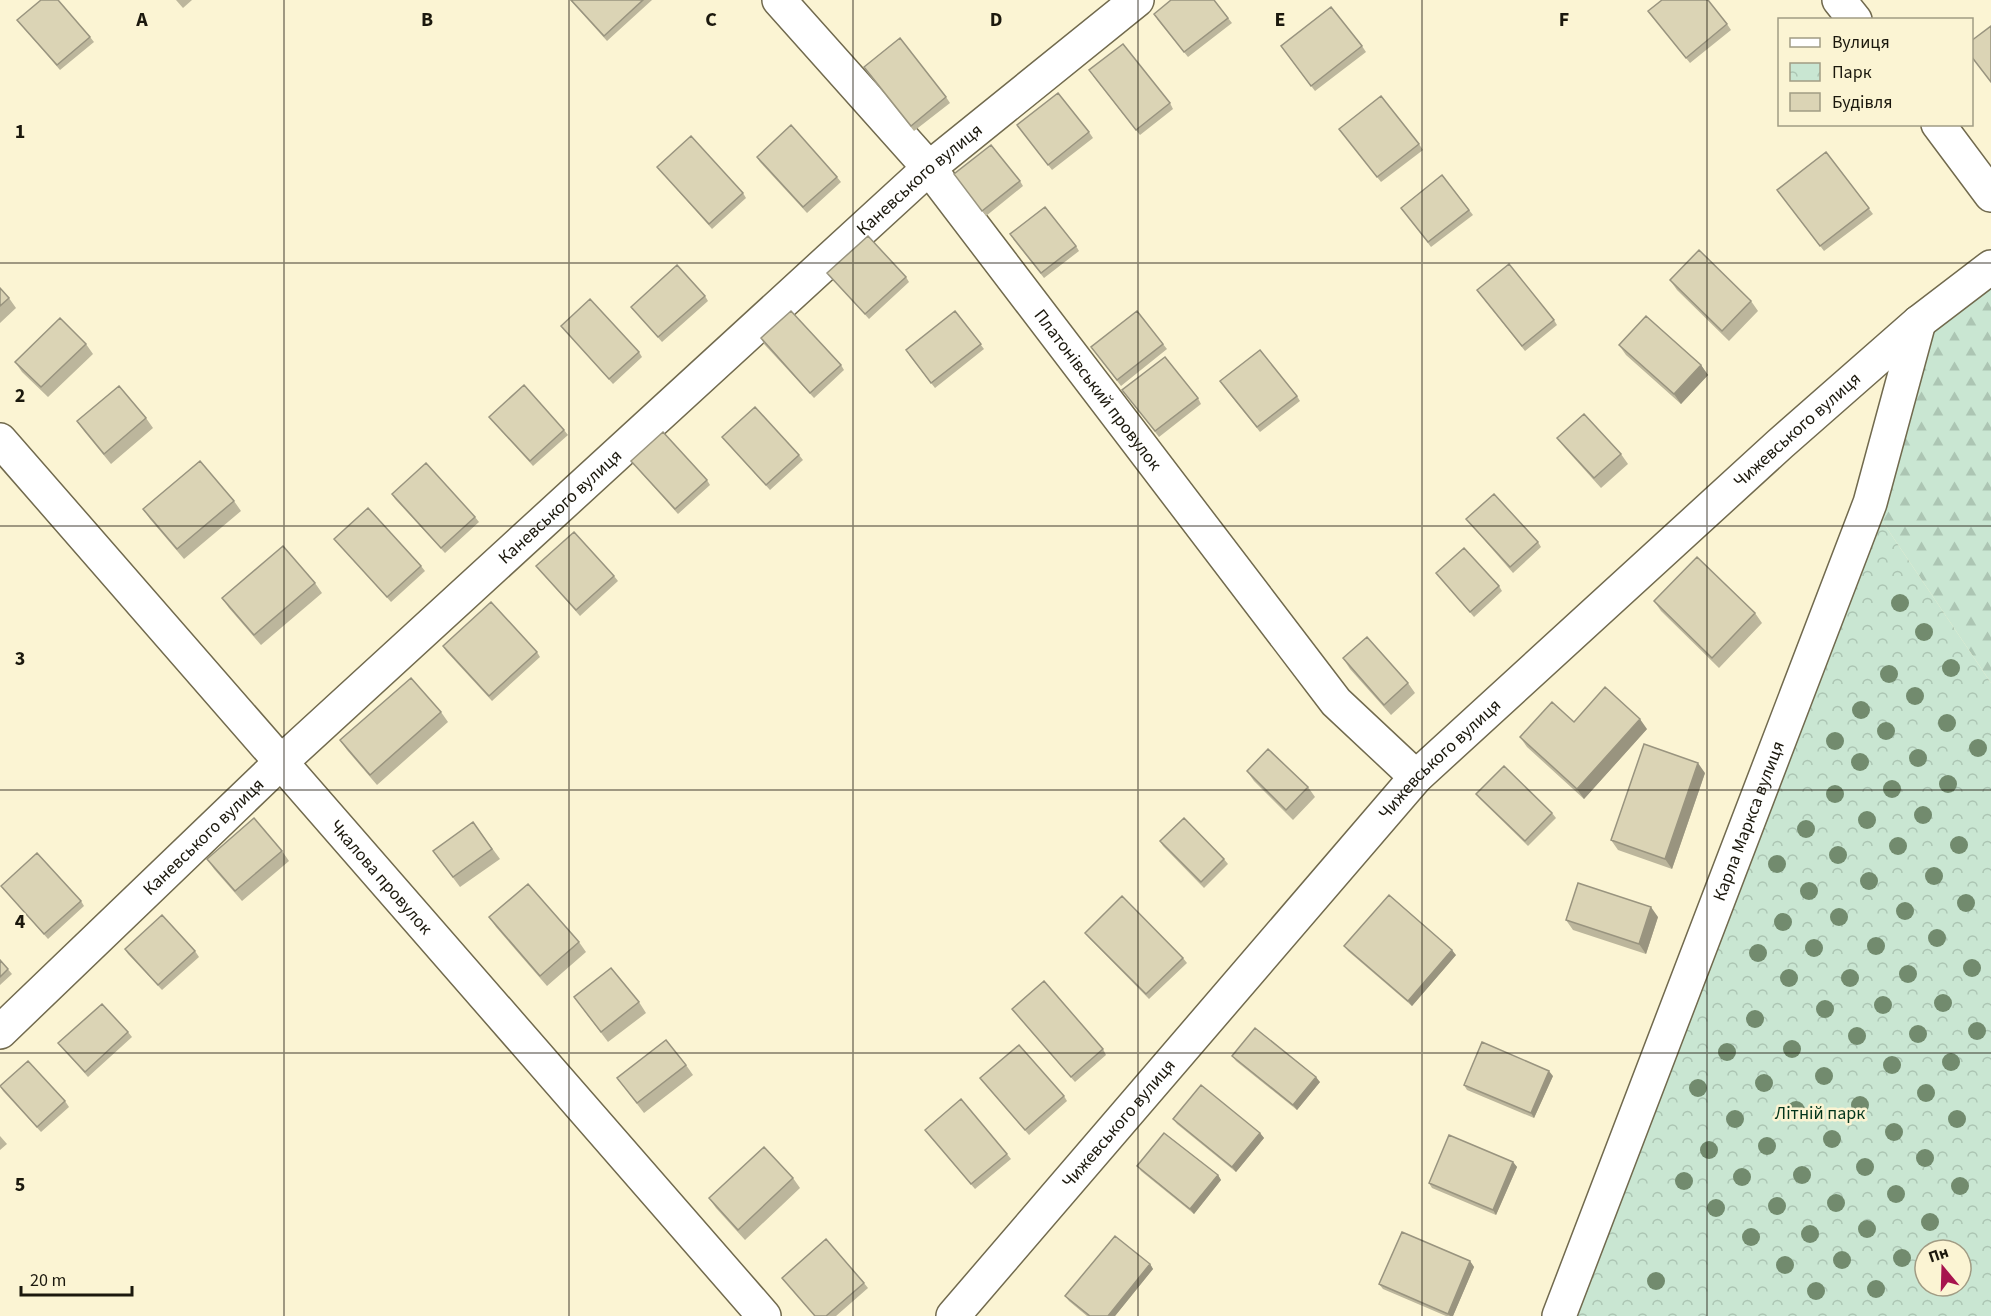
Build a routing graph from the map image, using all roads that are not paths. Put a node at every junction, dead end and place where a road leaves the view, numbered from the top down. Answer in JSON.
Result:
{"nodes":[{"id":1,"x":779,"y":0,"type":"edge"},
{"id":2,"x":1137,"y":0,"type":"edge"},
{"id":3,"x":1839,"y":0,"type":"edge"},
{"id":4,"x":1853,"y":18,"type":"edge"},
{"id":5,"x":1939,"y":126,"type":"edge"},
{"id":6,"x":929,"y":168,"type":"junction"},
{"id":7,"x":1991,"y":195,"type":"edge"},
{"id":8,"x":1991,"y":267,"type":"edge"},
{"id":9,"x":1919,"y":322,"type":"junction"},
{"id":10,"x":0,"y":440,"type":"edge"},
{"id":11,"x":280,"y":762,"type":"junction"},
{"id":12,"x":1416,"y":777,"type":"junction"},
{"id":13,"x":0,"y":1032,"type":"edge"},
{"id":14,"x":764,"y":1316,"type":"edge"},
{"id":15,"x":953,"y":1316,"type":"edge"},
{"id":16,"x":1559,"y":1316,"type":"edge"}],
"edges":[{"from":1,"to":6,"type":"street","name":"Платонівський провулок"},
{"from":2,"to":6,"type":"street","name":"Каневського вулиця"},
{"from":3,"to":4,"type":"street"},
{"from":5,"to":7,"type":"street"},
{"from":6,"to":11,"type":"street","name":"Каневського вулиця"},
{"from":6,"to":12,"type":"street","name":"Платонівський провулок"},
{"from":8,"to":9,"type":"street","name":"Чижевського вулиця"},
{"from":9,"to":12,"type":"street","name":"Чижевського вулиця"},
{"from":9,"to":16,"type":"street","name":"Карла Маркса вулиця"},
{"from":10,"to":11,"type":"street","name":"Чкалова провулок"},
{"from":11,"to":13,"type":"street","name":"Каневського вулиця"},
{"from":11,"to":14,"type":"street","name":"Чкалова провулок"},
{"from":12,"to":15,"type":"street","name":"Чижевського вулиця"}]}
